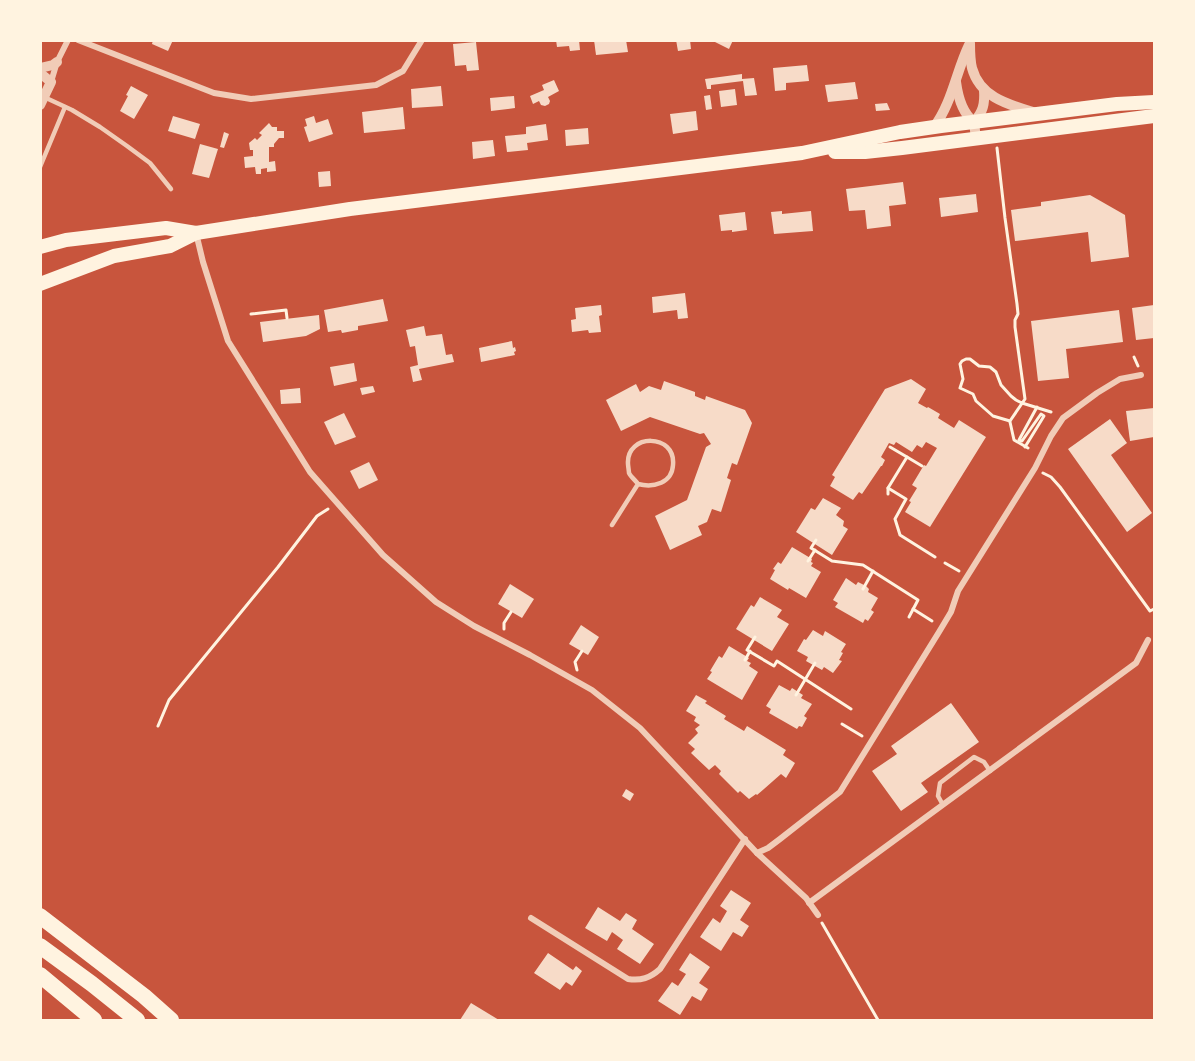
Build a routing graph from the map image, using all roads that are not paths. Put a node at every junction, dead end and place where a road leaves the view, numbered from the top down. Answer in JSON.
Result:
{"nodes":[{"id":1,"x":68,"y":40,"type":"edge"},
{"id":2,"x":78,"y":40,"type":"edge"},
{"id":3,"x":422,"y":40,"type":"edge"},
{"id":4,"x":970,"y":42,"type":"edge"},
{"id":5,"x":57,"y":62,"type":"junction"},
{"id":6,"x":40,"y":68,"type":"edge"},
{"id":7,"x":40,"y":72,"type":"edge"},
{"id":8,"x":955,"y":79,"type":"junction"},
{"id":9,"x":51,"y":82,"type":"junction"},
{"id":10,"x":984,"y":90,"type":"junction"},
{"id":11,"x":42,"y":99,"type":"edge"},
{"id":12,"x":1155,"y":102,"type":"edge"},
{"id":13,"x":65,"y":107,"type":"junction"},
{"id":14,"x":1040,"y":114,"type":"junction"},
{"id":15,"x":1155,"y":116,"type":"edge"},
{"id":16,"x":974,"y":122,"type":"junction"},
{"id":17,"x":934,"y":127,"type":"junction"},
{"id":18,"x":976,"y":139,"type":"junction"},
{"id":19,"x":802,"y":153,"type":"junction"},
{"id":20,"x":40,"y":167,"type":"edge"},
{"id":21,"x":171,"y":189,"type":"dead end"},
{"id":22,"x":196,"y":233,"type":"junction"},
{"id":23,"x":40,"y":247,"type":"edge"},
{"id":24,"x":40,"y":284,"type":"edge"},
{"id":25,"x":1141,"y":375,"type":"dead end"},
{"id":26,"x":638,"y":484,"type":"junction"},
{"id":27,"x":612,"y":525,"type":"dead end"},
{"id":28,"x":1148,"y":640,"type":"dead end"},
{"id":29,"x":990,"y":771,"type":"junction"},
{"id":30,"x":943,"y":805,"type":"junction"},
{"id":31,"x":745,"y":839,"type":"junction"},
{"id":32,"x":757,"y":853,"type":"junction"},
{"id":33,"x":809,"y":903,"type":"junction"},
{"id":34,"x":818,"y":915,"type":"road end"},
{"id":35,"x":40,"y":916,"type":"edge"},
{"id":36,"x":531,"y":918,"type":"dead end"},
{"id":37,"x":40,"y":946,"type":"edge"},
{"id":38,"x":40,"y":975,"type":"edge"},
{"id":39,"x":94,"y":1020,"type":"edge"},
{"id":40,"x":137,"y":1020,"type":"edge"},
{"id":41,"x":171,"y":1020,"type":"edge"}],
"edges":[{"from":1,"to":5,"type":"street"},
{"from":2,"to":3,"type":"street"},
{"from":4,"to":8,"type":"street"},
{"from":4,"to":10,"type":"street"},
{"from":5,"to":6,"type":"street"},
{"from":5,"to":9,"type":"street"},
{"from":7,"to":9,"type":"street"},
{"from":8,"to":16,"type":"street"},
{"from":8,"to":17,"type":"street"},
{"from":9,"to":11,"type":"street"},
{"from":10,"to":14,"type":"street"},
{"from":10,"to":16,"type":"street"},
{"from":11,"to":13,"type":"lane"},
{"from":12,"to":14,"type":"main road"},
{"from":13,"to":20,"type":"lane"},
{"from":13,"to":21,"type":"lane"},
{"from":14,"to":16,"type":"main road"},
{"from":15,"to":18,"type":"main road"},
{"from":16,"to":17,"type":"main road"},
{"from":16,"to":18,"type":"street"},
{"from":17,"to":19,"type":"main road"},
{"from":18,"to":19,"type":"main road"},
{"from":19,"to":22,"type":"main road"},
{"from":22,"to":23,"type":"main road"},
{"from":22,"to":24,"type":"main road"},
{"from":22,"to":31,"type":"street"},
{"from":25,"to":32,"type":"street"},
{"from":26,"to":26,"type":"lane"},
{"from":26,"to":27,"type":"lane"},
{"from":28,"to":29,"type":"street"},
{"from":29,"to":30,"type":"street"},
{"from":29,"to":30,"type":"lane"},
{"from":30,"to":33,"type":"street"},
{"from":31,"to":32,"type":"street"},
{"from":31,"to":36,"type":"street"},
{"from":32,"to":33,"type":"street"},
{"from":33,"to":34,"type":"street"},
{"from":35,"to":41,"type":"highway"},
{"from":37,"to":40,"type":"highway"},
{"from":38,"to":39,"type":"highway"}]}
